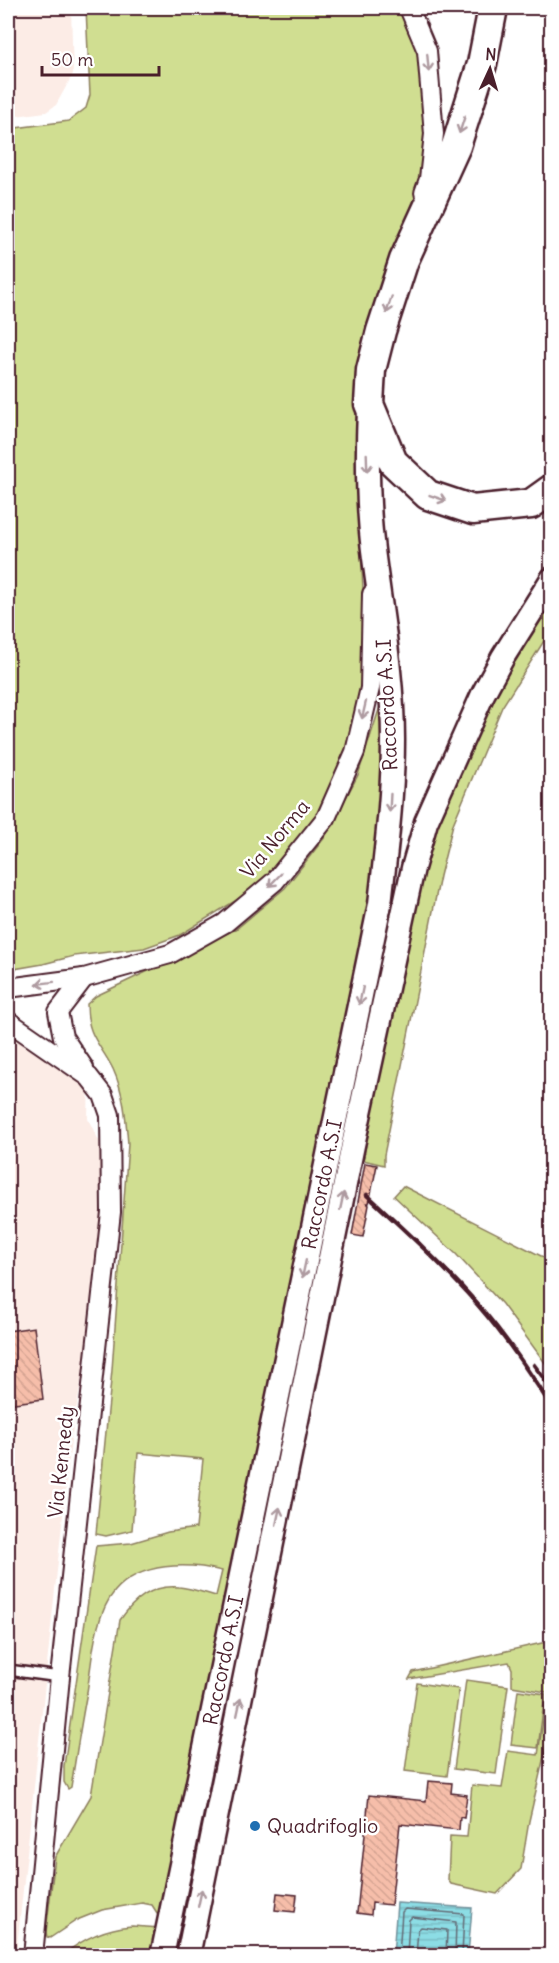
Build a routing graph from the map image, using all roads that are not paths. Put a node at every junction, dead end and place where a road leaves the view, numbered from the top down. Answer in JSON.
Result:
{"nodes":[{"id":1,"x":410,"y":8,"type":"edge"},
{"id":2,"x":493,"y":8,"type":"edge"},
{"id":3,"x":404,"y":260,"type":"junction"},
{"id":4,"x":369,"y":404,"type":"junction"},
{"id":5,"x":552,"y":489,"type":"edge"},
{"id":6,"x":373,"y":547,"type":"junction"},
{"id":7,"x":552,"y":579,"type":"edge"},
{"id":8,"x":84,"y":978,"type":"junction"},
{"id":9,"x":8,"y":988,"type":"edge"},
{"id":10,"x":8,"y":1021,"type":"edge"},
{"id":11,"x":89,"y":1077,"type":"junction"},
{"id":12,"x":8,"y":1670,"type":"edge"},
{"id":13,"x":60,"y":1677,"type":"junction"},
{"id":14,"x":33,"y":1956,"type":"edge"},
{"id":15,"x":162,"y":1956,"type":"edge"},
{"id":16,"x":188,"y":1956,"type":"edge"}],
"edges":[{"from":1,"to":3,"type":"street","one_way":true},
{"from":2,"to":3,"type":"main road","one_way":true},
{"from":3,"to":4,"type":"main road","one_way":true},
{"from":4,"to":5,"type":"main road","one_way":true},
{"from":4,"to":6,"type":"street","name":"Raccordo A.S.I","one_way":true},
{"from":6,"to":8,"type":"street","name":"Via Norma","one_way":true},
{"from":6,"to":15,"type":"street","name":"Raccordo A.S.I","one_way":true},
{"from":16,"to":7,"type":"street","name":"Raccordo A.S.I","one_way":true},
{"from":8,"to":9,"type":"street","name":"Via Norma","one_way":true},
{"from":8,"to":11,"type":"street"},
{"from":10,"to":11,"type":"street","name":"Via Kennedy"},
{"from":11,"to":13,"type":"street","name":"Via Kennedy"},
{"from":12,"to":13,"type":"lane"},
{"from":13,"to":14,"type":"street","name":"Via Kennedy"}]}
